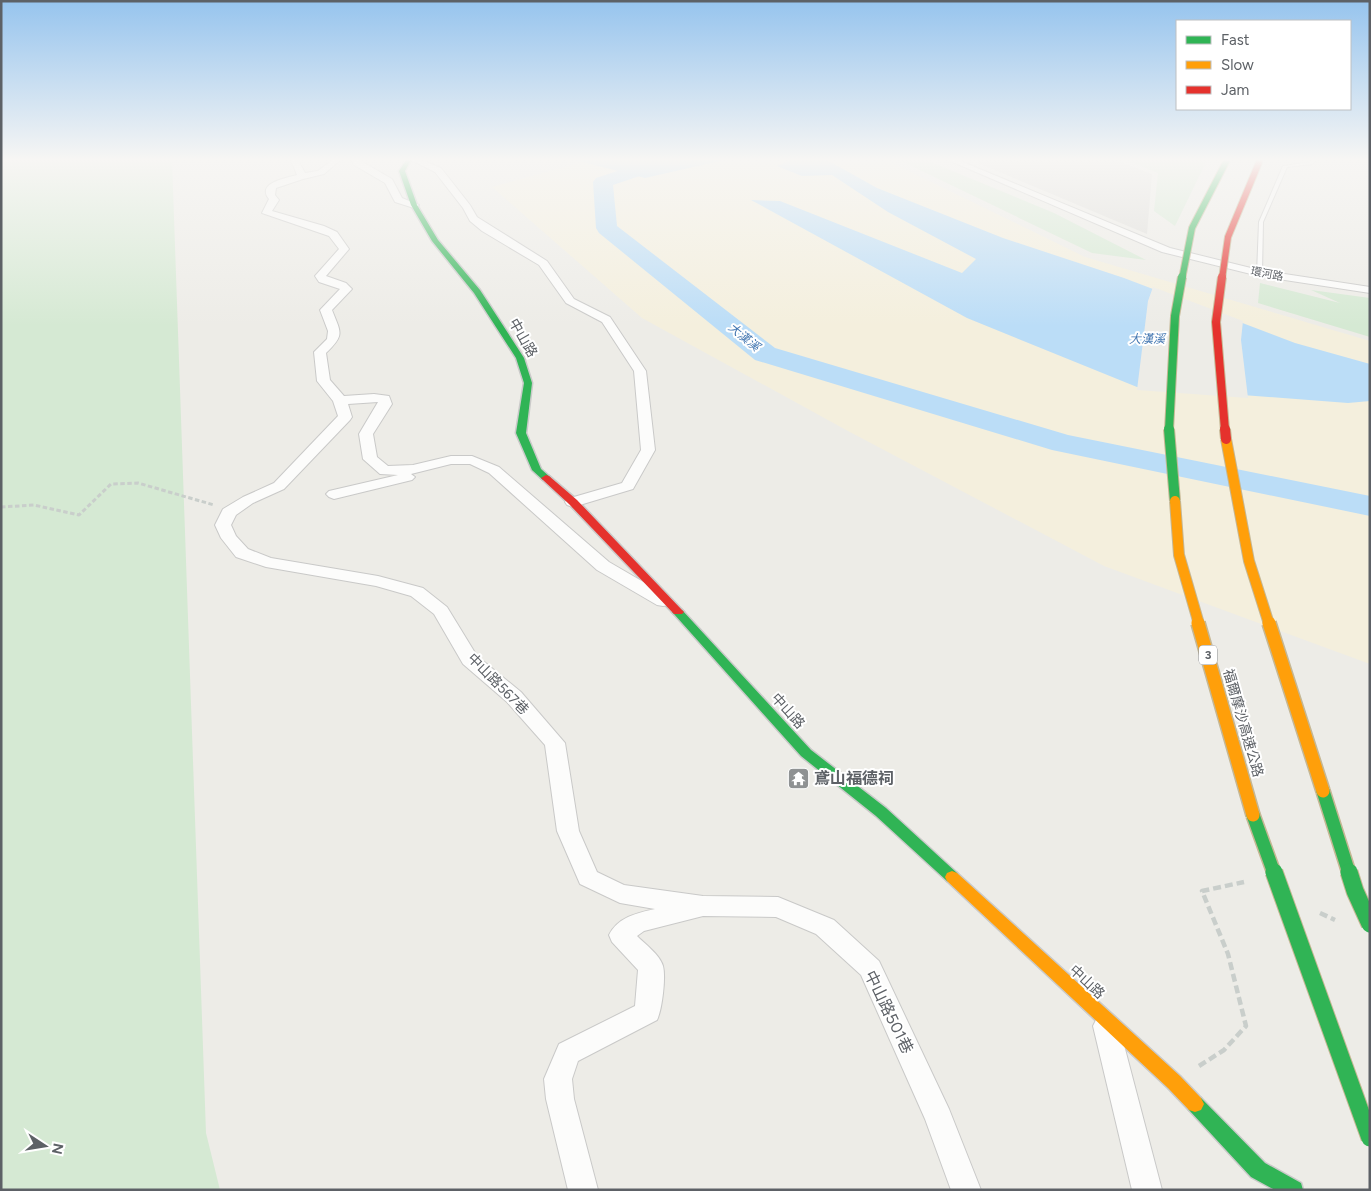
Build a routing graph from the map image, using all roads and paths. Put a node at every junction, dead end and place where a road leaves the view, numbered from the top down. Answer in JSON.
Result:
{"nodes":[{"id":1,"x":276,"y":216,"type":"edge"},
{"id":2,"x":420,"y":216,"type":"edge"},
{"id":3,"x":471,"y":216,"type":"edge"},
{"id":4,"x":1084,"y":216,"type":"edge"},
{"id":5,"x":1198,"y":216,"type":"edge"},
{"id":6,"x":1237,"y":216,"type":"edge"},
{"id":7,"x":1264,"y":216,"type":"edge"},
{"id":8,"x":1259,"y":273,"type":"junction"},
{"id":9,"x":1370,"y":289,"type":"edge"},
{"id":10,"x":340,"y":400,"type":"junction"},
{"id":11,"x":472,"y":460,"type":"junction"},
{"id":12,"x":334,"y":494,"type":"dead end"},
{"id":13,"x":573,"y":502,"type":"junction"},
{"id":14,"x":1,"y":507,"type":"edge"},
{"id":15,"x":229,"y":512,"type":"junction"},
{"id":16,"x":674,"y":607,"type":"junction"},
{"id":17,"x":1249,"y":881,"type":"dead end"},
{"id":18,"x":703,"y":906,"type":"junction"},
{"id":19,"x":1318,"y":912,"type":"dead end"},
{"id":20,"x":1344,"y":924,"type":"dead end"},
{"id":21,"x":1370,"y":924,"type":"edge"},
{"id":22,"x":1104,"y":1018,"type":"junction"},
{"id":23,"x":1174,"y":1082,"type":"junction"},
{"id":24,"x":1370,"y":1138,"type":"edge"},
{"id":25,"x":583,"y":1190,"type":"edge"},
{"id":26,"x":966,"y":1190,"type":"edge"},
{"id":27,"x":1147,"y":1190,"type":"edge"},
{"id":28,"x":1294,"y":1190,"type":"edge"}],
"edges":[{"from":1,"to":10,"type":"street"},
{"from":2,"to":13,"type":"main road","name":"中山路"},
{"from":3,"to":13,"type":"street"},
{"from":4,"to":8,"type":"street","name":"環河路"},
{"from":5,"to":24,"type":"main road","name":"福爾摩沙高速公路","number":"3","bridge":true},
{"from":6,"to":21,"type":"main road","bridge":true},
{"from":7,"to":8,"type":"lane"},
{"from":8,"to":9,"type":"street","name":"環河路"},
{"from":10,"to":11,"type":"street"},
{"from":10,"to":15,"type":"street"},
{"from":11,"to":12,"type":"street"},
{"from":11,"to":16,"type":"street"},
{"from":13,"to":16,"type":"main road","name":"中山路"},
{"from":14,"to":15,"type":"path"},
{"from":15,"to":18,"type":"street","name":"中山路567巷"},
{"from":16,"to":22,"type":"main road","name":"中山路"},
{"from":17,"to":23,"type":"path"},
{"from":18,"to":25,"type":"street","name":"中山路501巷"},
{"from":18,"to":26,"type":"street","name":"中山路501巷"},
{"from":19,"to":20,"type":"path"},
{"from":22,"to":23,"type":"main road","name":"中山路"},
{"from":22,"to":27,"type":"street"},
{"from":23,"to":28,"type":"main road","name":"中山路"}]}
